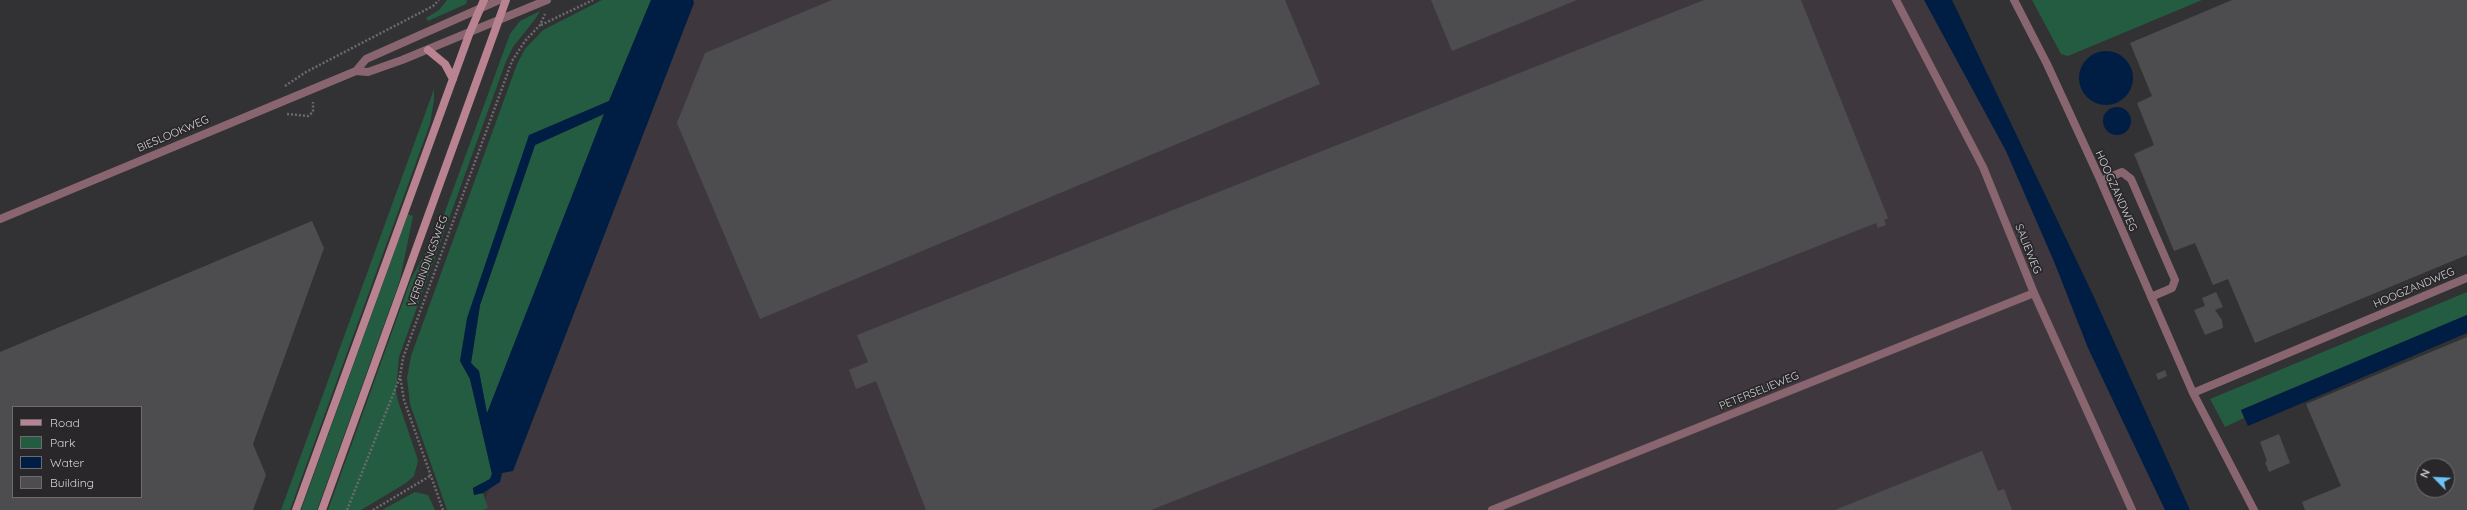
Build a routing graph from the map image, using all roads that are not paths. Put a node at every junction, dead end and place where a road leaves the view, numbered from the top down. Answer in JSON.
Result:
{"nodes":[{"id":1,"x":484,"y":0,"type":"edge"},
{"id":2,"x":499,"y":0,"type":"edge"},
{"id":3,"x":506,"y":0,"type":"edge"},
{"id":4,"x":547,"y":0,"type":"edge"},
{"id":5,"x":1896,"y":0,"type":"edge"},
{"id":6,"x":2014,"y":0,"type":"edge"},
{"id":7,"x":480,"y":8,"type":"junction"},
{"id":8,"x":499,"y":21,"type":"junction"},
{"id":9,"x":470,"y":32,"type":"junction"},
{"id":10,"x":428,"y":50,"type":"junction"},
{"id":11,"x":356,"y":71,"type":"junction"},
{"id":12,"x":453,"y":79,"type":"junction"},
{"id":13,"x":2101,"y":181,"type":"junction"},
{"id":14,"x":0,"y":219,"type":"edge"},
{"id":15,"x":2467,"y":278,"type":"edge"},
{"id":16,"x":2034,"y":293,"type":"junction"},
{"id":17,"x":2151,"y":297,"type":"junction"},
{"id":18,"x":2193,"y":393,"type":"junction"},
{"id":19,"x":296,"y":510,"type":"edge"},
{"id":20,"x":322,"y":510,"type":"edge"},
{"id":21,"x":1492,"y":510,"type":"edge"},
{"id":22,"x":2132,"y":510,"type":"edge"},
{"id":23,"x":2254,"y":510,"type":"edge"}],
"edges":[{"from":1,"to":7,"type":"street"},
{"from":2,"to":7,"type":"street","name":"BIESLOOKWEG"},
{"from":3,"to":8,"type":"street","name":"VERBINDINGSWEG"},
{"from":4,"to":8,"type":"street","name":"BIESLOOKWEG"},
{"from":5,"to":16,"type":"street","name":"SALIEWEG"},
{"from":6,"to":13,"type":"street","name":"HOOGZANDWEG"},
{"from":7,"to":9,"type":"street"},
{"from":7,"to":11,"type":"street","name":"BIESLOOKWEG"},
{"from":8,"to":9,"type":"street","name":"BIESLOOKWEG"},
{"from":8,"to":20,"type":"street","name":"VERBINDINGSWEG"},
{"from":9,"to":10,"type":"street","name":"BIESLOOKWEG"},
{"from":9,"to":12,"type":"street"},
{"from":10,"to":11,"type":"street","name":"BIESLOOKWEG"},
{"from":10,"to":12,"type":"street"},
{"from":11,"to":14,"type":"street","name":"BIESLOOKWEG"},
{"from":12,"to":19,"type":"street"},
{"from":13,"to":17,"type":"street","name":"HOOGZANDWEG"},
{"from":13,"to":17,"type":"street"},
{"from":15,"to":18,"type":"street","name":"HOOGZANDWEG"},
{"from":16,"to":21,"type":"street","name":"PETERSELIEWEG"},
{"from":16,"to":22,"type":"street","name":"SALIEWEG"},
{"from":17,"to":18,"type":"street","name":"HOOGZANDWEG"},
{"from":18,"to":23,"type":"street","name":"HOOGZANDWEG"}]}
